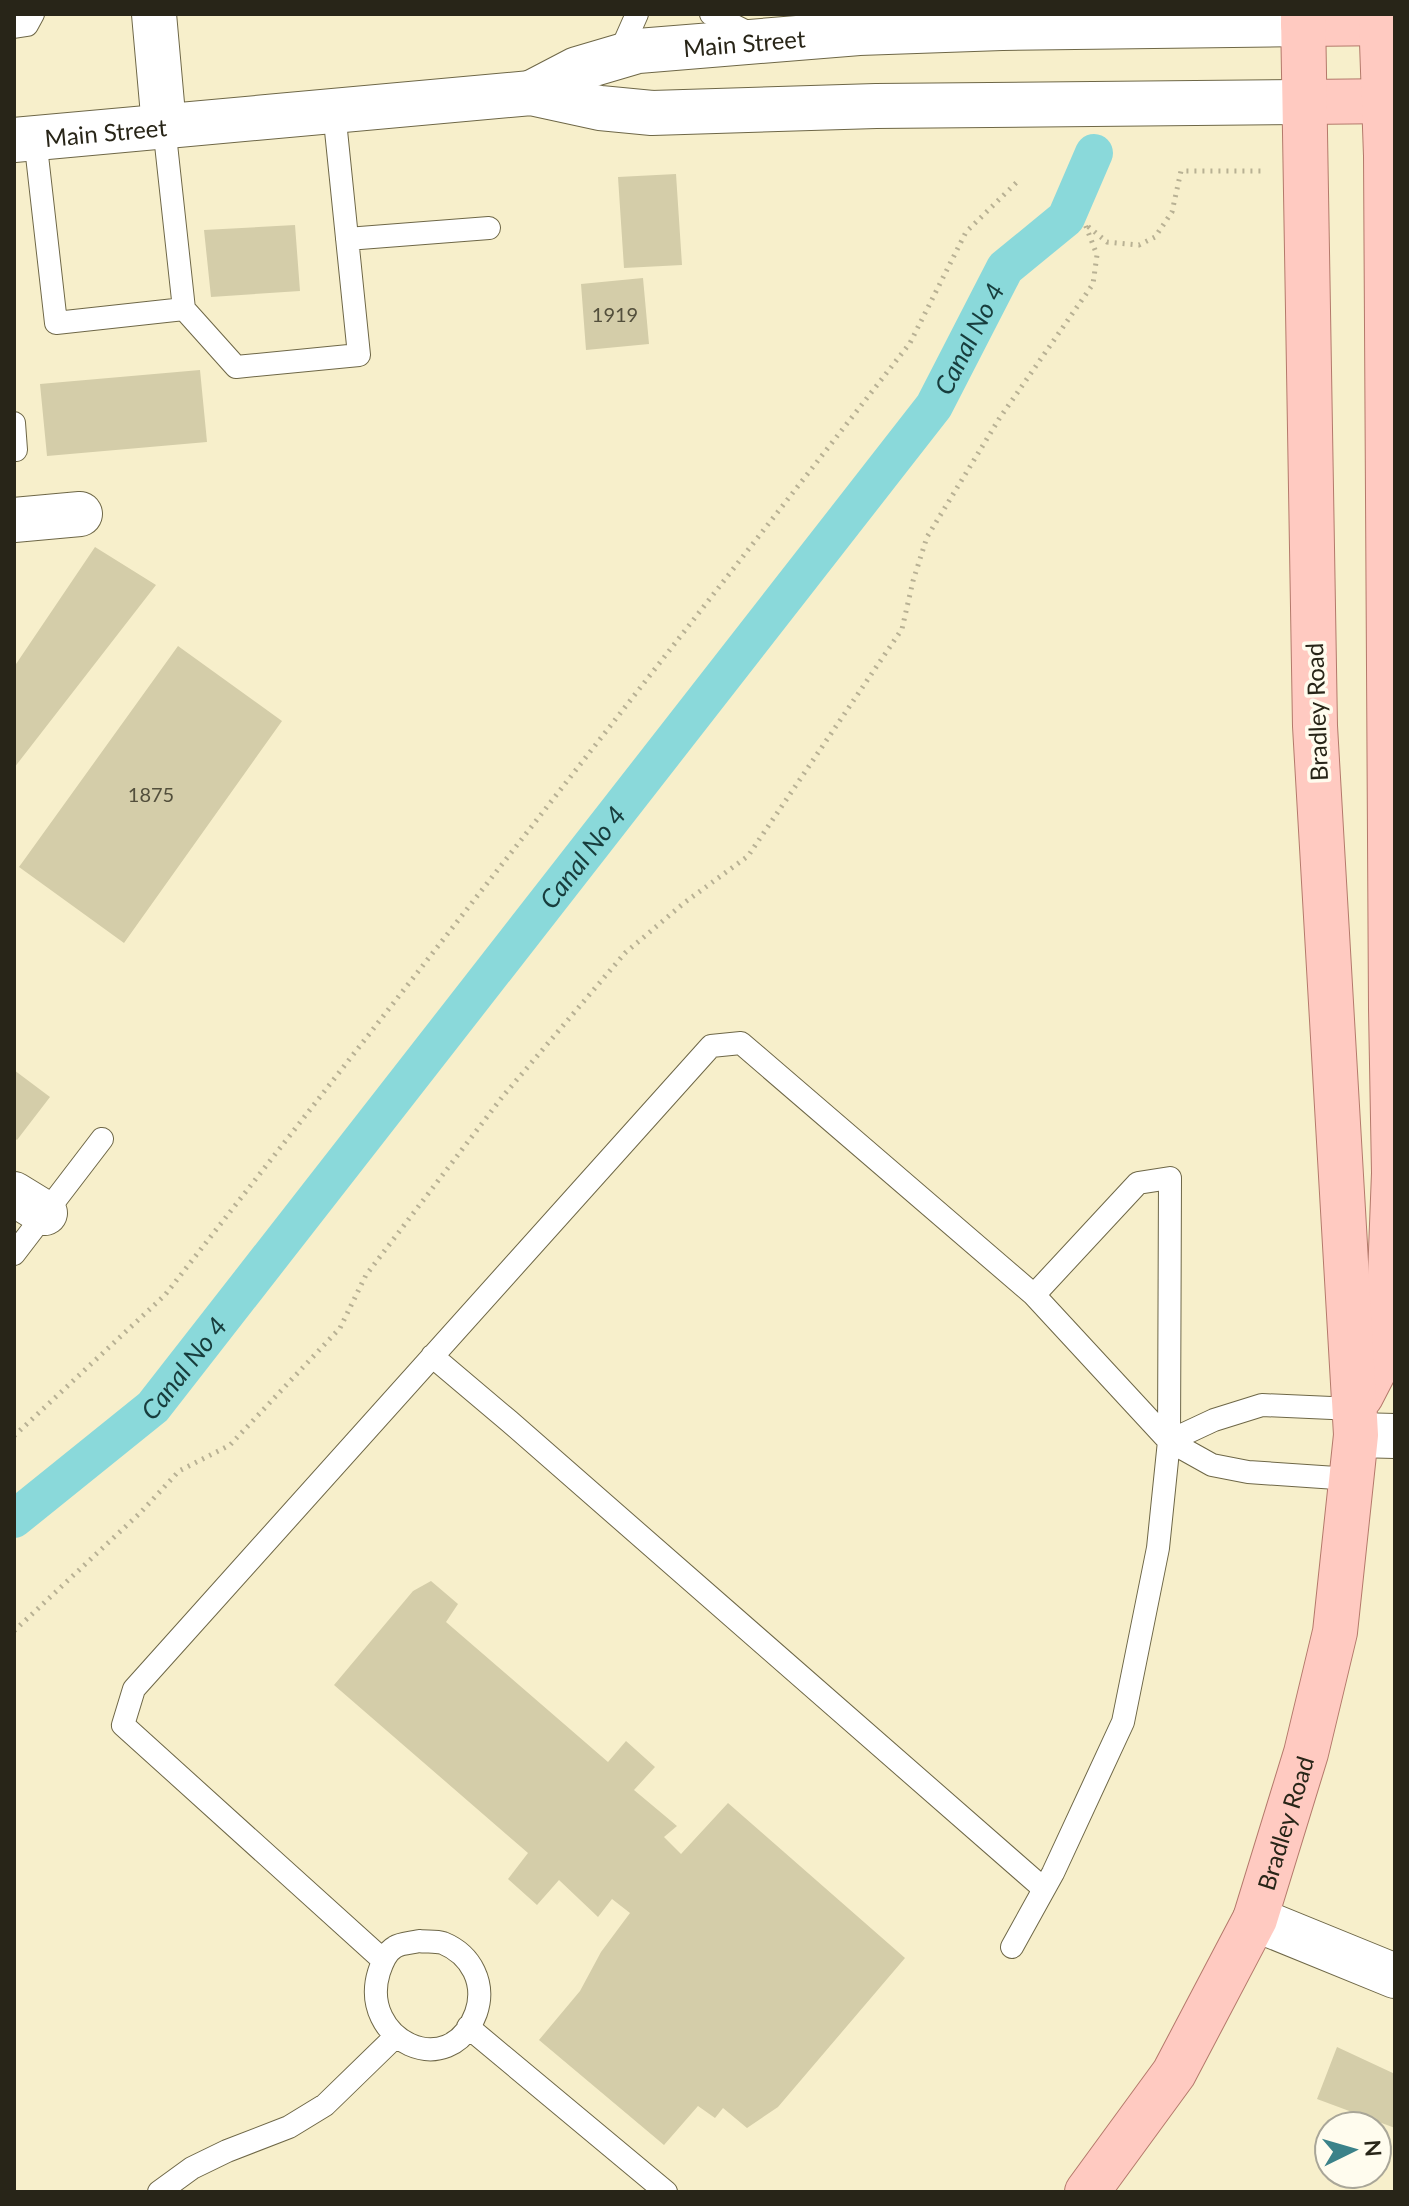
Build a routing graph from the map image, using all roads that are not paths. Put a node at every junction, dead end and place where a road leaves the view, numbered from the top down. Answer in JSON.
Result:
{"nodes":[{"id":1,"x":33,"y":14,"type":"edge"},
{"id":2,"x":154,"y":14,"type":"edge"},
{"id":3,"x":637,"y":14,"type":"edge"},
{"id":4,"x":711,"y":14,"type":"edge"},
{"id":5,"x":1303,"y":19,"type":"edge"},
{"id":6,"x":1386,"y":20,"type":"edge"},
{"id":7,"x":14,"y":27,"type":"edge"},
{"id":8,"x":763,"y":41,"type":"junction"},
{"id":9,"x":618,"y":57,"type":"junction"},
{"id":10,"x":531,"y":93,"type":"junction"},
{"id":11,"x":1390,"y":101,"type":"edge"},
{"id":12,"x":1305,"y":102,"type":"junction"},
{"id":13,"x":334,"y":111,"type":"junction"},
{"id":14,"x":164,"y":126,"type":"junction"},
{"id":15,"x":25,"y":139,"type":"edge"},
{"id":16,"x":489,"y":228,"type":"dead end"},
{"id":17,"x":347,"y":239,"type":"junction"},
{"id":18,"x":184,"y":309,"type":"junction"},
{"id":19,"x":14,"y":423,"type":"edge"},
{"id":20,"x":14,"y":450,"type":"edge"},
{"id":21,"x":80,"y":514,"type":"dead end"},
{"id":22,"x":14,"y":520,"type":"edge"},
{"id":23,"x":102,"y":1139,"type":"dead end"},
{"id":24,"x":29,"y":1204,"type":"edge"},
{"id":25,"x":14,"y":1254,"type":"edge"},
{"id":26,"x":1034,"y":1295,"type":"junction"},
{"id":27,"x":432,"y":1356,"type":"junction"},
{"id":28,"x":1369,"y":1427,"type":"edge"},
{"id":29,"x":1169,"y":1441,"type":"junction"},
{"id":30,"x":1351,"y":1479,"type":"junction"},
{"id":31,"x":1044,"y":1889,"type":"junction"},
{"id":32,"x":1255,"y":1919,"type":"junction"},
{"id":33,"x":1012,"y":1947,"type":"dead end"},
{"id":34,"x":383,"y":1960,"type":"junction"},
{"id":35,"x":1395,"y":1976,"type":"edge"},
{"id":36,"x":468,"y":2027,"type":"junction"},
{"id":37,"x":396,"y":2036,"type":"junction"},
{"id":38,"x":159,"y":2192,"type":"edge"},
{"id":39,"x":666,"y":2192,"type":"edge"},
{"id":40,"x":1087,"y":2192,"type":"edge"}],
"edges":[{"from":1,"to":7,"type":"lane"},
{"from":2,"to":14,"type":"main road"},
{"from":3,"to":9,"type":"lane"},
{"from":4,"to":8,"type":"lane"},
{"from":5,"to":6,"type":"main road"},
{"from":5,"to":8,"type":"main road","name":"Main Street"},
{"from":5,"to":12,"type":"main road","name":"Bradley Road"},
{"from":6,"to":11,"type":"main road","name":"Bradley Road"},
{"from":8,"to":9,"type":"main road","name":"Main Street"},
{"from":9,"to":10,"type":"main road","name":"Main Street"},
{"from":10,"to":12,"type":"main road","name":"Main Street"},
{"from":10,"to":13,"type":"main road","name":"Main Street"},
{"from":11,"to":12,"type":"main road"},
{"from":11,"to":28,"type":"main road","name":"Bradley Road"},
{"from":12,"to":28,"type":"main road","name":"Bradley Road"},
{"from":13,"to":14,"type":"main road","name":"Main Street"},
{"from":13,"to":17,"type":"lane"},
{"from":14,"to":15,"type":"main road","name":"Main Street"},
{"from":14,"to":18,"type":"lane"},
{"from":15,"to":18,"type":"lane"},
{"from":16,"to":17,"type":"lane"},
{"from":17,"to":18,"type":"lane"},
{"from":19,"to":20,"type":"lane"},
{"from":21,"to":22,"type":"main road"},
{"from":23,"to":24,"type":"lane"},
{"from":24,"to":25,"type":"lane"},
{"from":26,"to":27,"type":"lane"},
{"from":26,"to":29,"type":"lane"},
{"from":26,"to":29,"type":"lane"},
{"from":27,"to":31,"type":"lane"},
{"from":27,"to":34,"type":"lane"},
{"from":28,"to":29,"type":"lane"},
{"from":28,"to":30,"type":"main road","name":"Bradley Road"},
{"from":29,"to":30,"type":"lane"},
{"from":29,"to":31,"type":"lane"},
{"from":30,"to":32,"type":"main road","name":"Bradley Road"},
{"from":31,"to":33,"type":"lane"},
{"from":32,"to":35,"type":"main road"},
{"from":32,"to":40,"type":"main road","name":"Bradley Road"},
{"from":34,"to":36,"type":"lane"},
{"from":34,"to":37,"type":"lane"},
{"from":36,"to":37,"type":"lane"},
{"from":36,"to":39,"type":"lane"},
{"from":37,"to":38,"type":"lane"}]}
